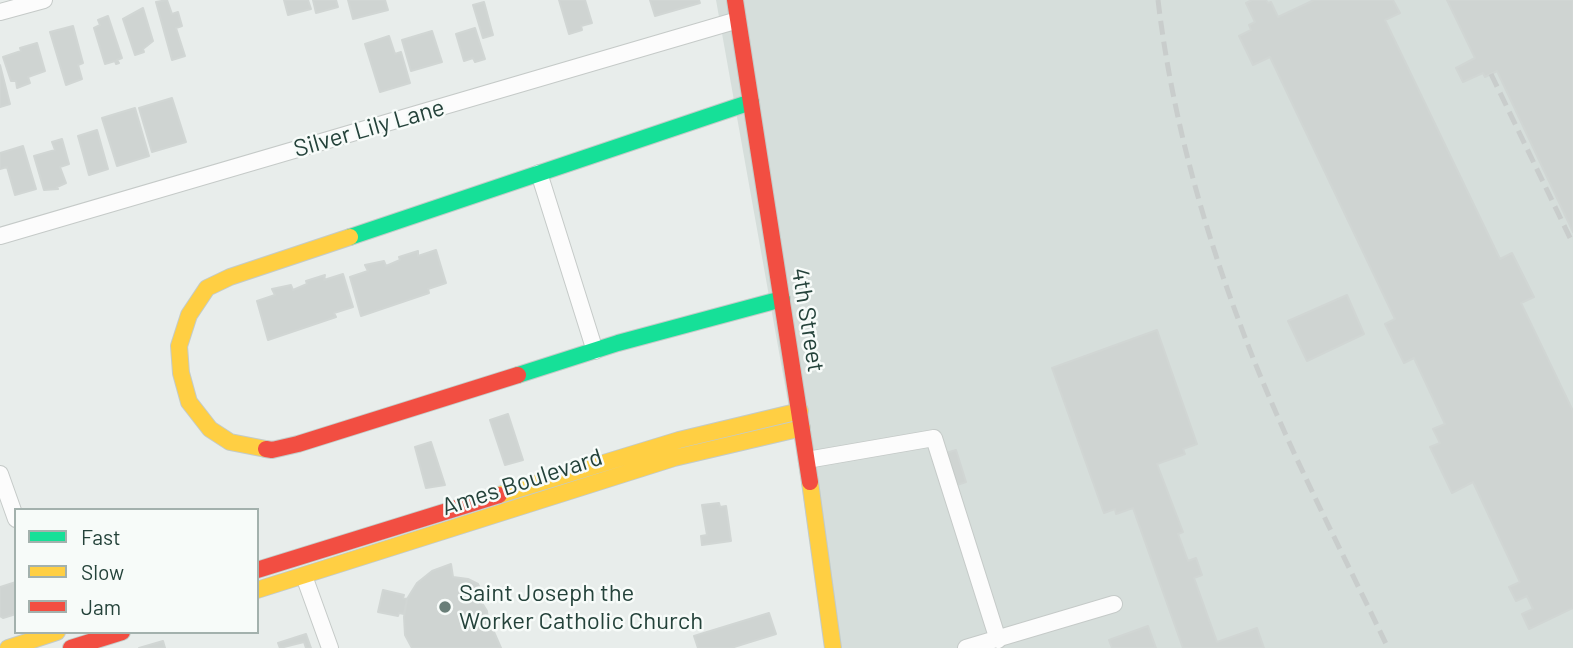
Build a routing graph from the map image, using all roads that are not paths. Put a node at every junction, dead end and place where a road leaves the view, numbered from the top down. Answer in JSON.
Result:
{"nodes":[{"id":1,"x":44,"y":0,"type":"edge"},
{"id":2,"x":735,"y":0,"type":"edge"},
{"id":3,"x":0,"y":12,"type":"edge"},
{"id":4,"x":738,"y":20,"type":"junction"},
{"id":5,"x":751,"y":102,"type":"junction"},
{"id":6,"x":539,"y":173,"type":"junction"},
{"id":7,"x":0,"y":236,"type":"edge"},
{"id":8,"x":782,"y":299,"type":"junction"},
{"id":9,"x":595,"y":351,"type":"junction"},
{"id":10,"x":800,"y":411,"type":"junction"},
{"id":11,"x":802,"y":428,"type":"junction"},
{"id":12,"x":807,"y":460,"type":"junction"},
{"id":13,"x":0,"y":474,"type":"edge"},
{"id":14,"x":14,"y":513,"type":"edge"},
{"id":15,"x":259,"y":569,"type":"edge"},
{"id":16,"x":304,"y":576,"type":"junction"},
{"id":17,"x":259,"y":589,"type":"edge"},
{"id":18,"x":1114,"y":604,"type":"dead end"},
{"id":19,"x":50,"y":634,"type":"edge"},
{"id":20,"x":115,"y":634,"type":"edge"},
{"id":21,"x":999,"y":640,"type":"junction"},
{"id":22,"x":8,"y":648,"type":"edge"},
{"id":23,"x":71,"y":648,"type":"edge"},
{"id":24,"x":330,"y":648,"type":"edge"},
{"id":25,"x":833,"y":648,"type":"edge"},
{"id":26,"x":966,"y":648,"type":"edge"}],
"edges":[{"from":1,"to":3,"type":"street"},
{"from":2,"to":4,"type":"street","name":"4th Street"},
{"from":4,"to":5,"type":"street","name":"4th Street"},
{"from":4,"to":7,"type":"street","name":"Silver Lily Lane"},
{"from":5,"to":6,"type":"street"},
{"from":5,"to":8,"type":"street","name":"4th Street"},
{"from":6,"to":9,"type":"street"},
{"from":6,"to":9,"type":"street"},
{"from":8,"to":9,"type":"street"},
{"from":8,"to":10,"type":"street","name":"4th Street"},
{"from":10,"to":11,"type":"street","name":"4th Street"},
{"from":10,"to":15,"type":"street","name":"Ames Boulevard"},
{"from":11,"to":12,"type":"street","name":"4th Street"},
{"from":11,"to":16,"type":"street","name":"Ames Boulevard"},
{"from":12,"to":21,"type":"street"},
{"from":12,"to":25,"type":"street","name":"4th Street"},
{"from":13,"to":14,"type":"street"},
{"from":16,"to":17,"type":"street","name":"Ames Boulevard"},
{"from":16,"to":24,"type":"street"},
{"from":18,"to":21,"type":"street"},
{"from":19,"to":22,"type":"street"},
{"from":20,"to":23,"type":"street"},
{"from":21,"to":26,"type":"street"}]}
